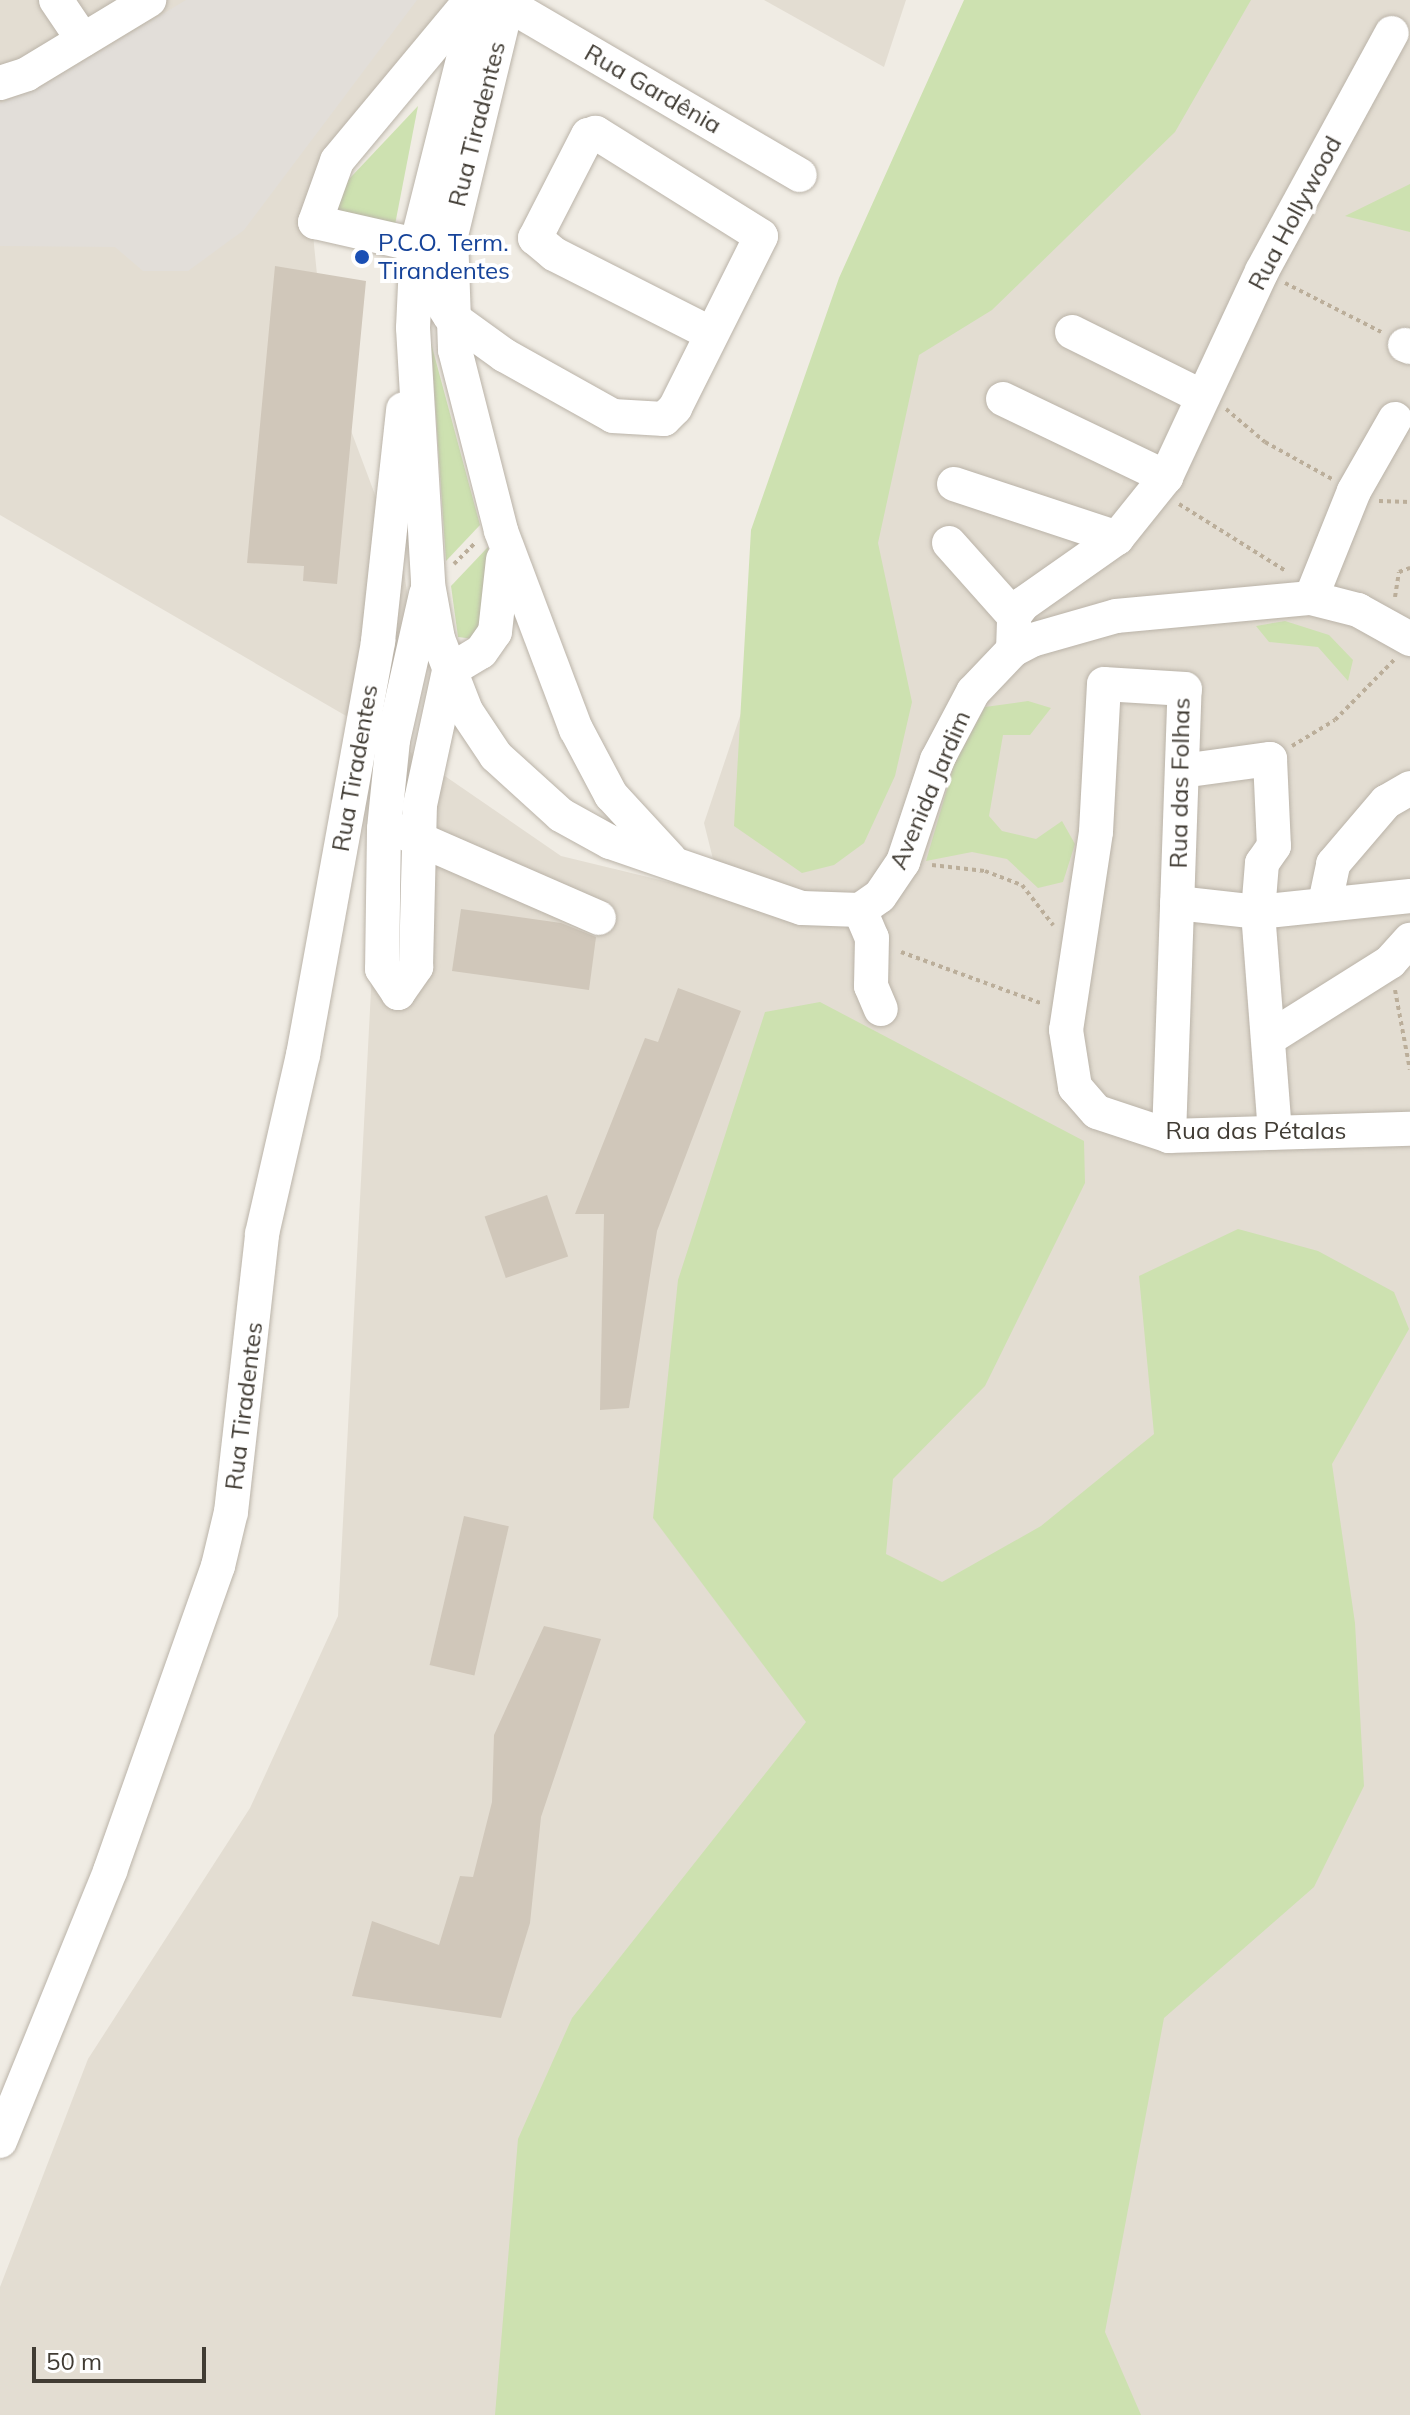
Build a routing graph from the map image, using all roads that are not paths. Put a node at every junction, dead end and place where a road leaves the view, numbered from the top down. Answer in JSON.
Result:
{"nodes":[{"id":1,"x":56,"y":0,"type":"edge"},
{"id":2,"x":149,"y":0,"type":"edge"},
{"id":3,"x":471,"y":0,"type":"edge"},
{"id":4,"x":498,"y":1,"type":"edge"},
{"id":5,"x":1392,"y":33,"type":"dead end"},
{"id":6,"x":83,"y":40,"type":"junction"},
{"id":7,"x":0,"y":83,"type":"edge"},
{"id":8,"x":800,"y":175,"type":"dead end"},
{"id":9,"x":457,"y":197,"type":"junction"},
{"id":10,"x":417,"y":243,"type":"junction"},
{"id":11,"x":450,"y":316,"type":"junction"},
{"id":12,"x":413,"y":328,"type":"junction"},
{"id":13,"x":1072,"y":332,"type":"dead end"},
{"id":14,"x":710,"y":333,"type":"junction"},
{"id":15,"x":504,"y":355,"type":"junction"},
{"id":16,"x":460,"y":374,"type":"junction"},
{"id":17,"x":1203,"y":397,"type":"junction"},
{"id":18,"x":1003,"y":399,"type":"dead end"},
{"id":19,"x":1395,"y":419,"type":"dead end"},
{"id":20,"x":1166,"y":477,"type":"junction"},
{"id":21,"x":954,"y":484,"type":"dead end"},
{"id":22,"x":492,"y":533,"type":"junction"},
{"id":23,"x":1117,"y":538,"type":"junction"},
{"id":24,"x":949,"y":543,"type":"dead end"},
{"id":25,"x":437,"y":578,"type":"junction"},
{"id":26,"x":1300,"y":585,"type":"junction"},
{"id":27,"x":1014,"y":616,"type":"junction"},
{"id":28,"x":378,"y":641,"type":"junction"},
{"id":29,"x":1405,"y":647,"type":"edge"},
{"id":30,"x":1013,"y":650,"type":"junction"},
{"id":31,"x":410,"y":654,"type":"junction"},
{"id":32,"x":449,"y":671,"type":"junction"},
{"id":33,"x":483,"y":741,"type":"junction"},
{"id":34,"x":431,"y":750,"type":"junction"},
{"id":35,"x":1182,"y":771,"type":"junction"},
{"id":36,"x":1410,"y":788,"type":"edge"},
{"id":37,"x":384,"y":829,"type":"junction"},
{"id":38,"x":418,"y":834,"type":"junction"},
{"id":39,"x":673,"y":862,"type":"junction"},
{"id":40,"x":1410,"y":896,"type":"edge"},
{"id":41,"x":1177,"y":903,"type":"junction"},
{"id":42,"x":1325,"y":903,"type":"junction"},
{"id":43,"x":1258,"y":912,"type":"junction"},
{"id":44,"x":599,"y":918,"type":"dead end"},
{"id":45,"x":876,"y":932,"type":"junction"},
{"id":46,"x":1400,"y":951,"type":"edge"},
{"id":47,"x":1073,"y":953,"type":"joint"},
{"id":48,"x":881,"y":1009,"type":"dead end"},
{"id":49,"x":1271,"y":1037,"type":"junction"},
{"id":50,"x":1410,"y":1129,"type":"edge"},
{"id":51,"x":1275,"y":1132,"type":"junction"},
{"id":52,"x":1169,"y":1136,"type":"junction"},
{"id":53,"x":0,"y":2141,"type":"edge"}],
"edges":[{"from":1,"to":6,"type":"street"},
{"from":2,"to":6,"type":"street"},
{"from":3,"to":10,"type":"street","name":"Rua Tiradentes"},
{"from":4,"to":8,"type":"street","name":"Rua Gardênia"},
{"from":4,"to":9,"type":"street","name":"Rua Tiradentes"},
{"from":4,"to":10,"type":"street","name":"Rua Tiradentes"},
{"from":5,"to":17,"type":"street","name":"Rua Hollywood"},
{"from":6,"to":7,"type":"street"},
{"from":9,"to":10,"type":"street"},
{"from":9,"to":11,"type":"street","name":"Rua Tiradentes"},
{"from":10,"to":11,"type":"street"},
{"from":10,"to":12,"type":"street","name":"Rua Tiradentes"},
{"from":11,"to":15,"type":"street"},
{"from":11,"to":16,"type":"street","name":"Rua Tiradentes"},
{"from":12,"to":25,"type":"street","name":"Rua Tiradentes"},
{"from":12,"to":28,"type":"street","name":"Rua Tiradentes"},
{"from":13,"to":17,"type":"street"},
{"from":14,"to":14,"type":"street"},
{"from":14,"to":15,"type":"street"},
{"from":15,"to":16,"type":"street"},
{"from":16,"to":22,"type":"street","name":"Rua Tiradentes"},
{"from":17,"to":20,"type":"street","name":"Rua Hollywood"},
{"from":18,"to":20,"type":"street"},
{"from":19,"to":26,"type":"street"},
{"from":20,"to":23,"type":"street","name":"Rua Hollywood"},
{"from":21,"to":23,"type":"street"},
{"from":22,"to":32,"type":"street"},
{"from":22,"to":39,"type":"street"},
{"from":23,"to":27,"type":"street","name":"Rua Hollywood"},
{"from":24,"to":27,"type":"street"},
{"from":25,"to":31,"type":"street","name":"Rua Tiradentes"},
{"from":25,"to":32,"type":"street","name":"Rua Tiradentes"},
{"from":26,"to":29,"type":"street","name":"Avenida Jardim"},
{"from":26,"to":30,"type":"street","name":"Avenida Jardim"},
{"from":27,"to":30,"type":"street"},
{"from":28,"to":31,"type":"street"},
{"from":28,"to":53,"type":"street","name":"Rua Tiradentes"},
{"from":30,"to":45,"type":"street","name":"Avenida Jardim"},
{"from":31,"to":32,"type":"street"},
{"from":31,"to":37,"type":"street","name":"Rua Tiradentes"},
{"from":32,"to":33,"type":"street"},
{"from":32,"to":34,"type":"street"},
{"from":33,"to":34,"type":"street"},
{"from":33,"to":39,"type":"street"},
{"from":34,"to":38,"type":"street"},
{"from":35,"to":41,"type":"street","name":"Rua das Folhas"},
{"from":35,"to":43,"type":"street"},
{"from":35,"to":47,"type":"street","name":"Rua das Folhas"},
{"from":36,"to":42,"type":"street"},
{"from":37,"to":38,"type":"street"},
{"from":37,"to":38,"type":"street","name":"Rua Tiradentes"},
{"from":38,"to":44,"type":"street"},
{"from":39,"to":45,"type":"street"},
{"from":40,"to":42,"type":"street"},
{"from":41,"to":43,"type":"street"},
{"from":41,"to":52,"type":"street","name":"Rua das Folhas"},
{"from":42,"to":43,"type":"street"},
{"from":43,"to":49,"type":"street"},
{"from":45,"to":48,"type":"street"},
{"from":46,"to":49,"type":"street"},
{"from":47,"to":52,"type":"street","name":"Rua das Pétalas"},
{"from":49,"to":51,"type":"street"},
{"from":50,"to":51,"type":"street","name":"Rua das Pétalas"},
{"from":51,"to":52,"type":"street","name":"Rua das Pétalas"}]}
